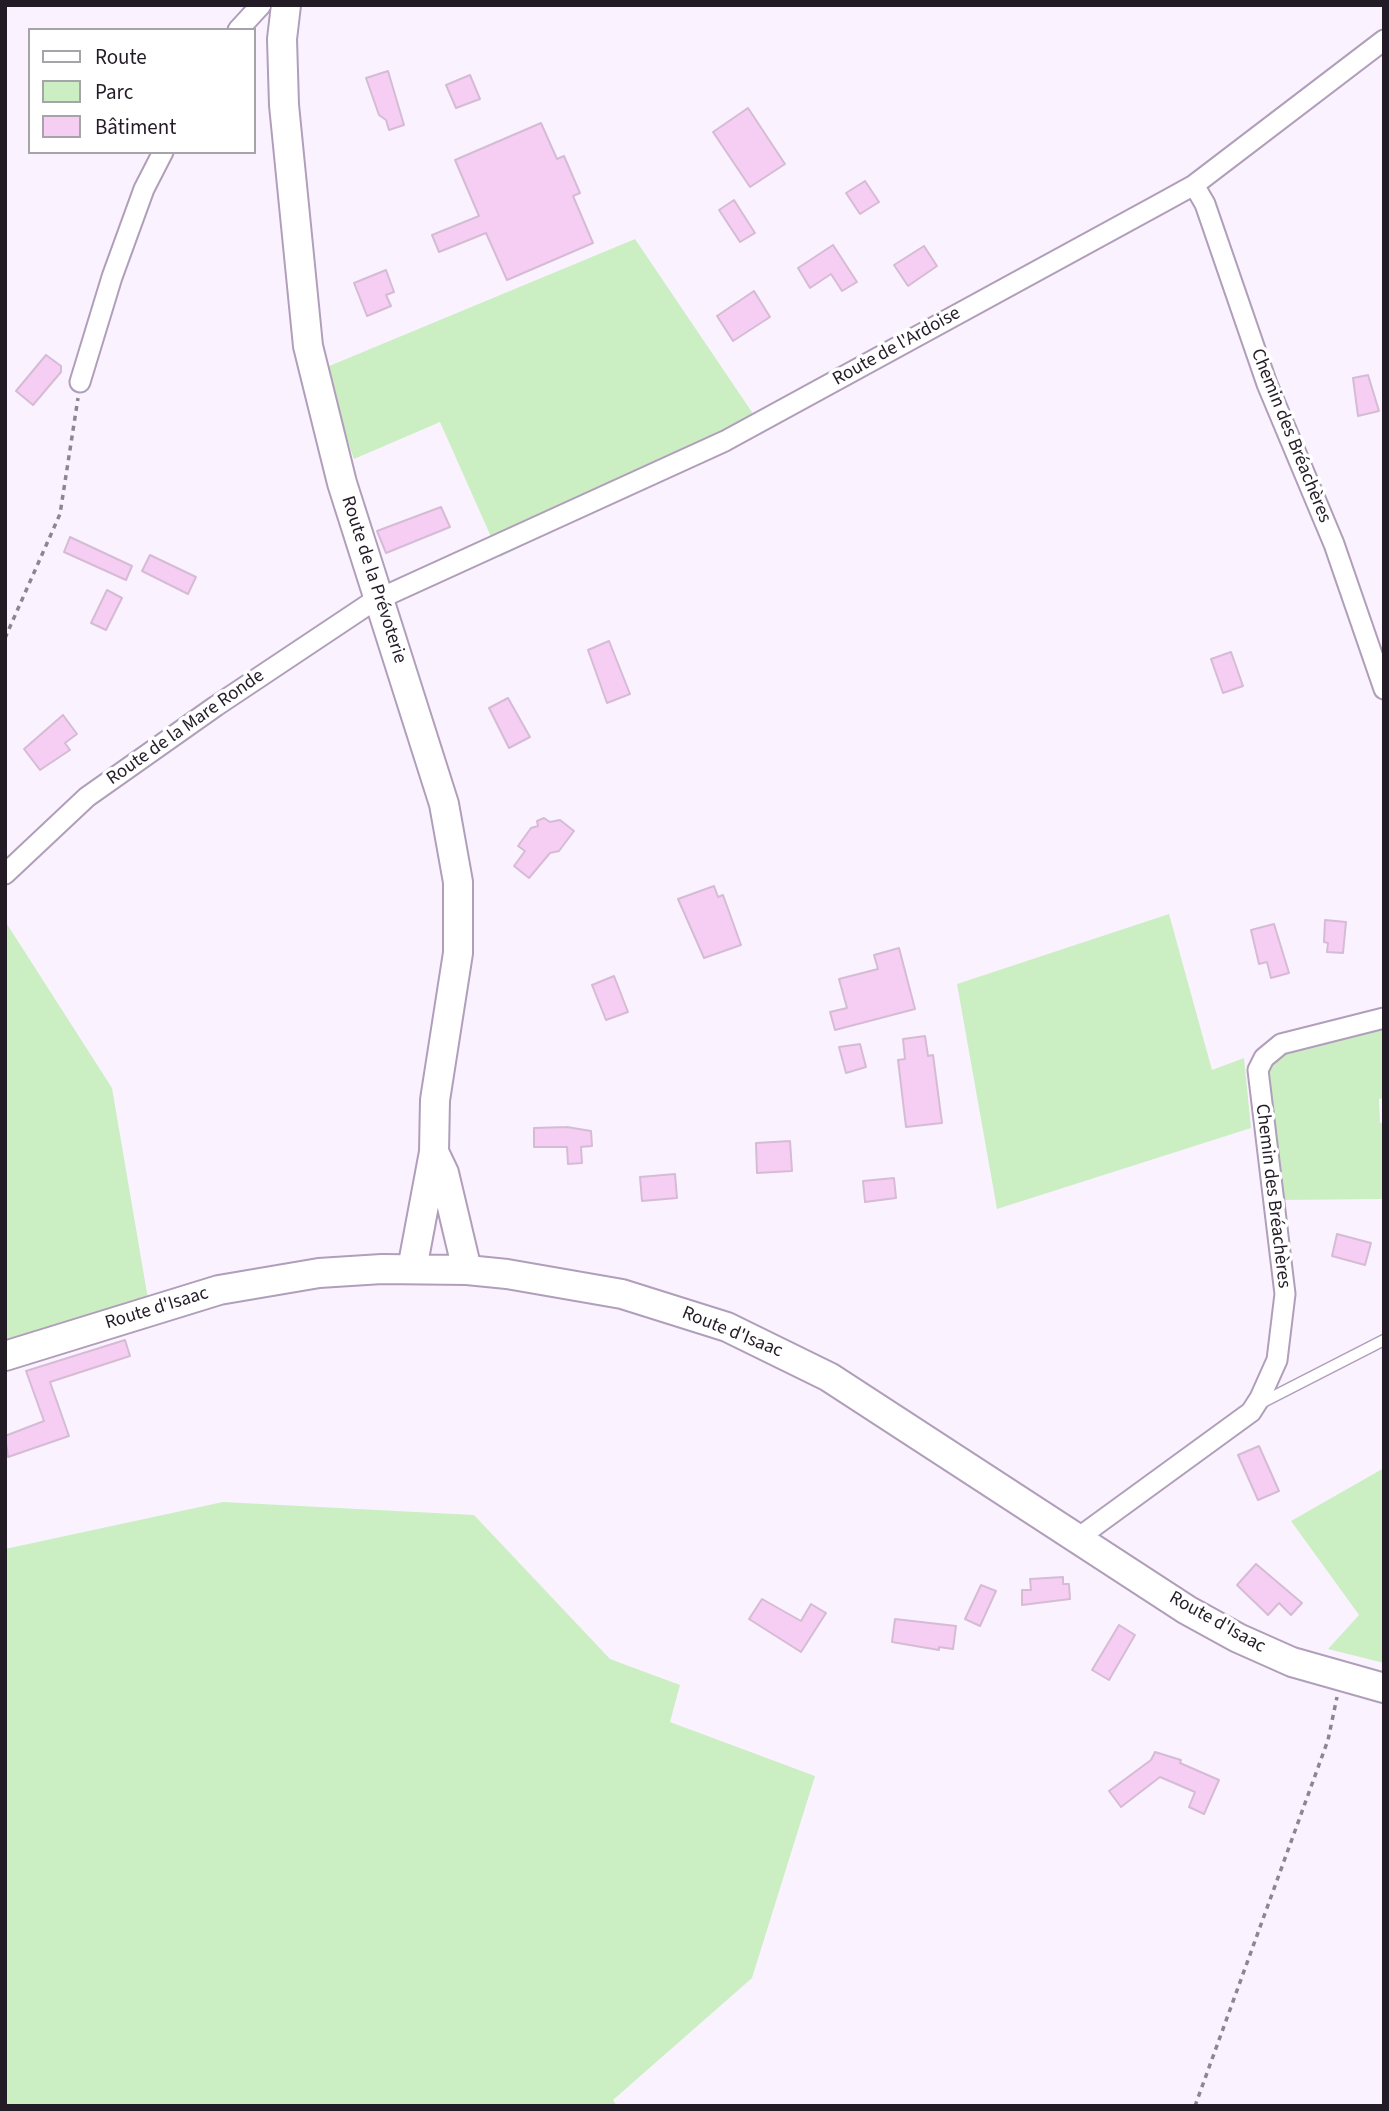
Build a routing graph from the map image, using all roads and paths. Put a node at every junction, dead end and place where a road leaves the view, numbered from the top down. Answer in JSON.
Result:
{"nodes":[{"id":1,"x":261,"y":5,"type":"edge"},
{"id":2,"x":286,"y":5,"type":"edge"},
{"id":3,"x":240,"y":28,"type":"edge"},
{"id":4,"x":1384,"y":40,"type":"edge"},
{"id":5,"x":162,"y":154,"type":"edge"},
{"id":6,"x":1194,"y":185,"type":"junction"},
{"id":7,"x":80,"y":382,"type":"joint"},
{"id":8,"x":380,"y":599,"type":"junction"},
{"id":9,"x":5,"y":638,"type":"edge"},
{"id":10,"x":1384,"y":689,"type":"edge"},
{"id":11,"x":5,"y":874,"type":"edge"},
{"id":12,"x":1384,"y":1018,"type":"edge"},
{"id":13,"x":434,"y":1152,"type":"junction"},
{"id":14,"x":412,"y":1269,"type":"junction"},
{"id":15,"x":467,"y":1270,"type":"junction"},
{"id":16,"x":1384,"y":1340,"type":"edge"},
{"id":17,"x":5,"y":1356,"type":"edge"},
{"id":18,"x":1255,"y":1405,"type":"junction"},
{"id":19,"x":1078,"y":1538,"type":"junction"},
{"id":20,"x":1342,"y":1678,"type":"junction"},
{"id":21,"x":1384,"y":1688,"type":"edge"},
{"id":22,"x":1195,"y":2106,"type":"edge"}],
"edges":[{"from":1,"to":3,"type":"street"},
{"from":2,"to":8,"type":"street","name":"Route de la Prévoterie"},
{"from":4,"to":6,"type":"street","name":"Route de l'Ardoise"},
{"from":5,"to":7,"type":"street"},
{"from":6,"to":8,"type":"street","name":"Route de l'Ardoise"},
{"from":6,"to":10,"type":"street","name":"Chemin des Bréachères"},
{"from":7,"to":9,"type":"path"},
{"from":8,"to":11,"type":"street","name":"Route de la Mare Ronde"},
{"from":8,"to":13,"type":"street","name":"Route de la Prévoterie"},
{"from":12,"to":18,"type":"street","name":"Chemin des Bréachères"},
{"from":13,"to":14,"type":"street","name":"Route de la Prévoterie"},
{"from":13,"to":15,"type":"street","name":"Route de la Prévoterie"},
{"from":14,"to":15,"type":"street","name":"Route d'Isaac"},
{"from":14,"to":17,"type":"street","name":"Route d'Isaac"},
{"from":15,"to":19,"type":"street","name":"Route d'Isaac"},
{"from":16,"to":18,"type":"lane"},
{"from":18,"to":19,"type":"street","name":"Chemin des Bréachères"},
{"from":19,"to":20,"type":"street","name":"Route d'Isaac"},
{"from":20,"to":21,"type":"street","name":"Route d'Isaac"},
{"from":20,"to":22,"type":"path"}]}
